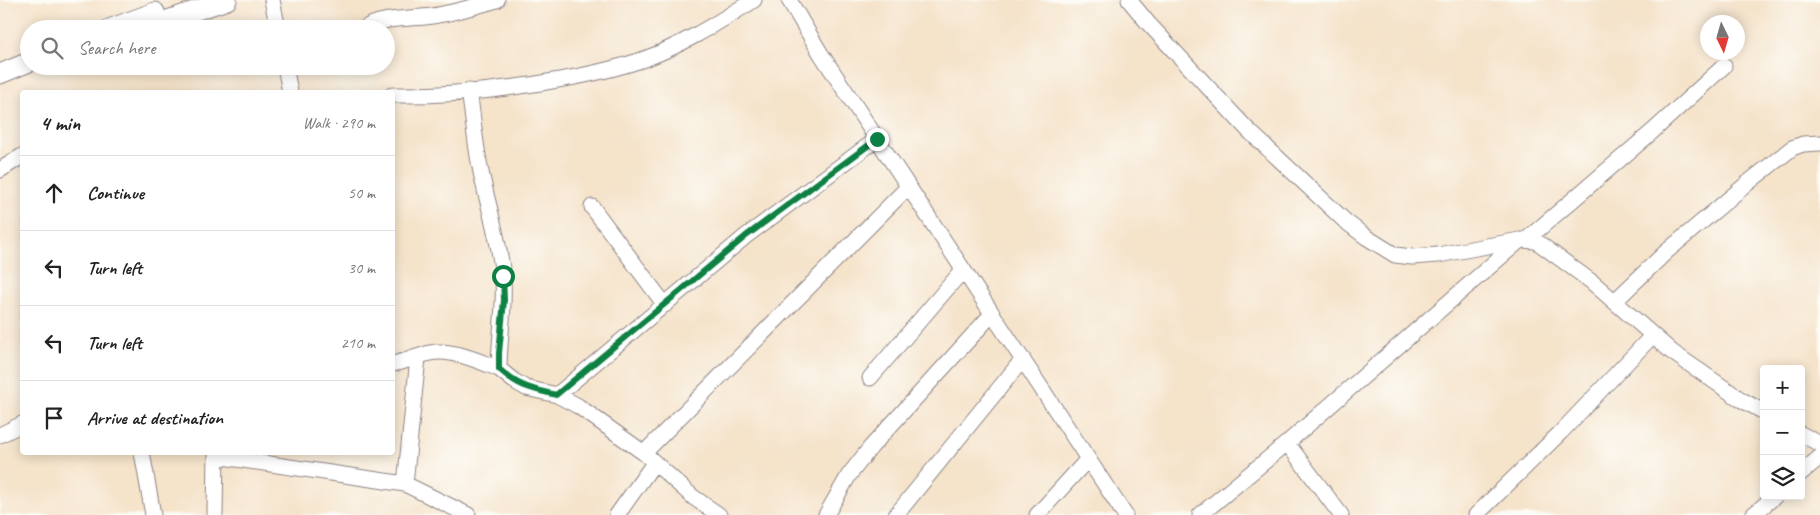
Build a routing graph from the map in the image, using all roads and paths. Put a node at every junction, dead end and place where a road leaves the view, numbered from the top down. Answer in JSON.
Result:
{"nodes":[{"id":1,"x":189,"y":0,"type":"edge"},
{"id":2,"x":227,"y":0,"type":"edge"},
{"id":3,"x":272,"y":0,"type":"edge"},
{"id":4,"x":496,"y":0,"type":"edge"},
{"id":5,"x":754,"y":0,"type":"edge"},
{"id":6,"x":789,"y":0,"type":"edge"},
{"id":7,"x":1129,"y":0,"type":"edge"},
{"id":8,"x":134,"y":20,"type":"edge"},
{"id":9,"x":168,"y":20,"type":"edge"},
{"id":10,"x":276,"y":20,"type":"edge"},
{"id":11,"x":395,"y":20,"type":"edge"},
{"id":12,"x":20,"y":66,"type":"edge"},
{"id":13,"x":1724,"y":66,"type":"dead end"},
{"id":14,"x":0,"y":74,"type":"edge"},
{"id":15,"x":287,"y":75,"type":"edge"},
{"id":16,"x":290,"y":90,"type":"edge"},
{"id":17,"x":469,"y":91,"type":"junction"},
{"id":18,"x":395,"y":94,"type":"edge"},
{"id":19,"x":877,"y":139,"type":"junction"},
{"id":20,"x":1820,"y":143,"type":"edge"},
{"id":21,"x":20,"y":163,"type":"edge"},
{"id":22,"x":0,"y":170,"type":"edge"},
{"id":23,"x":908,"y":187,"type":"junction"},
{"id":24,"x":592,"y":207,"type":"dead end"},
{"id":25,"x":1523,"y":240,"type":"junction"},
{"id":26,"x":963,"y":270,"type":"junction"},
{"id":27,"x":1615,"y":301,"type":"junction"},
{"id":28,"x":664,"y":305,"type":"junction"},
{"id":29,"x":992,"y":314,"type":"junction"},
{"id":30,"x":1652,"y":336,"type":"junction"},
{"id":31,"x":418,"y":358,"type":"junction"},
{"id":32,"x":1023,"y":359,"type":"junction"},
{"id":33,"x":395,"y":363,"type":"edge"},
{"id":34,"x":499,"y":369,"type":"junction"},
{"id":35,"x":870,"y":378,"type":"dead end"},
{"id":36,"x":556,"y":395,"type":"junction"},
{"id":37,"x":1760,"y":410,"type":"edge"},
{"id":38,"x":20,"y":425,"type":"edge"},
{"id":39,"x":0,"y":435,"type":"edge"},
{"id":40,"x":1805,"y":436,"type":"edge"},
{"id":41,"x":1287,"y":443,"type":"junction"},
{"id":42,"x":1820,"y":444,"type":"edge"},
{"id":43,"x":143,"y":455,"type":"edge"},
{"id":44,"x":216,"y":455,"type":"edge"},
{"id":45,"x":222,"y":455,"type":"edge"},
{"id":46,"x":1820,"y":457,"type":"edge"},
{"id":47,"x":649,"y":458,"type":"junction"},
{"id":48,"x":1088,"y":459,"type":"junction"},
{"id":49,"x":1805,"y":470,"type":"edge"},
{"id":50,"x":405,"y":484,"type":"junction"},
{"id":51,"x":1770,"y":500,"type":"edge"},
{"id":52,"x":153,"y":515,"type":"edge"},
{"id":53,"x":215,"y":515,"type":"edge"},
{"id":54,"x":468,"y":515,"type":"edge"},
{"id":55,"x":617,"y":515,"type":"edge"},
{"id":56,"x":719,"y":515,"type":"edge"},
{"id":57,"x":826,"y":515,"type":"edge"},
{"id":58,"x":896,"y":515,"type":"edge"},
{"id":59,"x":1037,"y":515,"type":"edge"},
{"id":60,"x":1125,"y":515,"type":"edge"},
{"id":61,"x":1200,"y":515,"type":"edge"},
{"id":62,"x":1341,"y":515,"type":"edge"},
{"id":63,"x":1476,"y":515,"type":"edge"},
{"id":64,"x":1753,"y":515,"type":"edge"}],
"edges":[{"from":1,"to":8,"type":"street"},
{"from":2,"to":9,"type":"street"},
{"from":3,"to":10,"type":"street"},
{"from":4,"to":11,"type":"street"},
{"from":5,"to":17,"type":"street"},
{"from":6,"to":19,"type":"street"},
{"from":7,"to":25,"type":"street"},
{"from":12,"to":14,"type":"street"},
{"from":13,"to":25,"type":"street"},
{"from":15,"to":16,"type":"street"},
{"from":17,"to":18,"type":"street"},
{"from":17,"to":34,"type":"street"},
{"from":19,"to":23,"type":"street"},
{"from":19,"to":28,"type":"street"},
{"from":20,"to":27,"type":"street"},
{"from":21,"to":22,"type":"street"},
{"from":23,"to":26,"type":"street"},
{"from":23,"to":47,"type":"street"},
{"from":24,"to":28,"type":"street"},
{"from":25,"to":27,"type":"street"},
{"from":25,"to":41,"type":"street"},
{"from":26,"to":29,"type":"street"},
{"from":26,"to":35,"type":"street"},
{"from":27,"to":30,"type":"street"},
{"from":28,"to":36,"type":"street"},
{"from":29,"to":32,"type":"street"},
{"from":29,"to":57,"type":"street"},
{"from":30,"to":37,"type":"street"},
{"from":30,"to":63,"type":"street"},
{"from":31,"to":33,"type":"street"},
{"from":31,"to":34,"type":"street"},
{"from":31,"to":50,"type":"street"},
{"from":32,"to":48,"type":"street"},
{"from":32,"to":58,"type":"street"},
{"from":34,"to":36,"type":"street"},
{"from":36,"to":47,"type":"street"},
{"from":38,"to":39,"type":"street"},
{"from":40,"to":42,"type":"street"},
{"from":41,"to":61,"type":"street"},
{"from":41,"to":62,"type":"street"},
{"from":43,"to":52,"type":"street"},
{"from":44,"to":53,"type":"street"},
{"from":45,"to":50,"type":"street"},
{"from":46,"to":49,"type":"street"},
{"from":47,"to":55,"type":"street"},
{"from":47,"to":56,"type":"street"},
{"from":48,"to":59,"type":"street"},
{"from":48,"to":60,"type":"street"},
{"from":50,"to":54,"type":"street"},
{"from":51,"to":64,"type":"street"}]}
